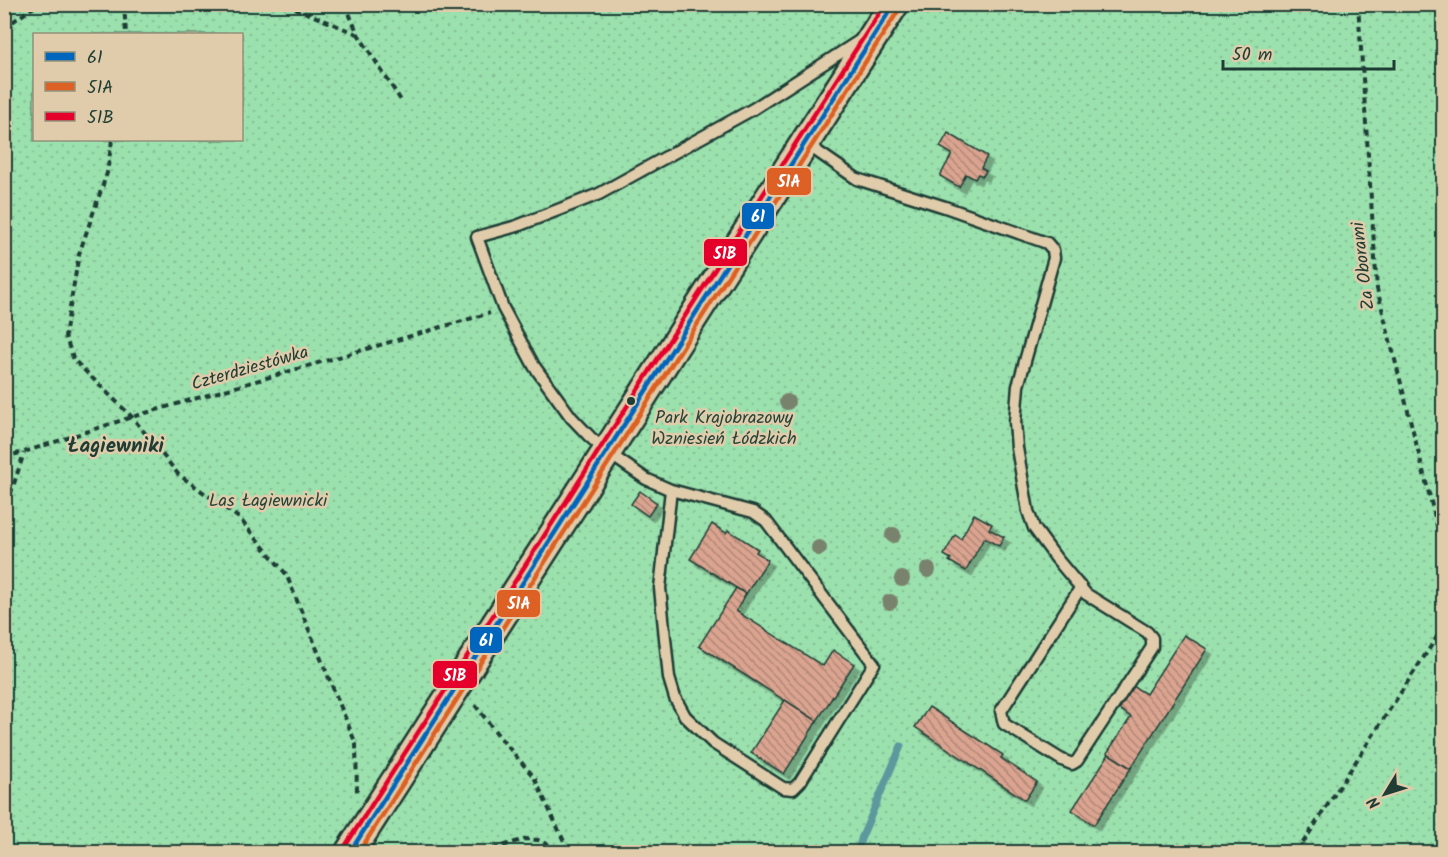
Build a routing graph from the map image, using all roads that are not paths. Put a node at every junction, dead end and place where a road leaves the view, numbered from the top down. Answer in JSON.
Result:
{"nodes":[{"id":1,"x":894,"y":4,"type":"edge"},
{"id":2,"x":878,"y":30,"type":"junction"},
{"id":3,"x":805,"y":143,"type":"junction"},
{"id":4,"x":607,"y":452,"type":"junction"},
{"id":5,"x":670,"y":490,"type":"junction"},
{"id":6,"x":1081,"y":587,"type":"junction"},
{"id":7,"x":350,"y":852,"type":"edge"}],
"edges":[{"from":1,"to":2,"type":"street"},
{"from":2,"to":3,"type":"street"},
{"from":2,"to":4,"type":"lane"},
{"from":3,"to":4,"type":"street"},
{"from":3,"to":6,"type":"lane"},
{"from":4,"to":5,"type":"lane"},
{"from":4,"to":7,"type":"street"},
{"from":5,"to":5,"type":"lane"},
{"from":6,"to":6,"type":"lane"}]}
